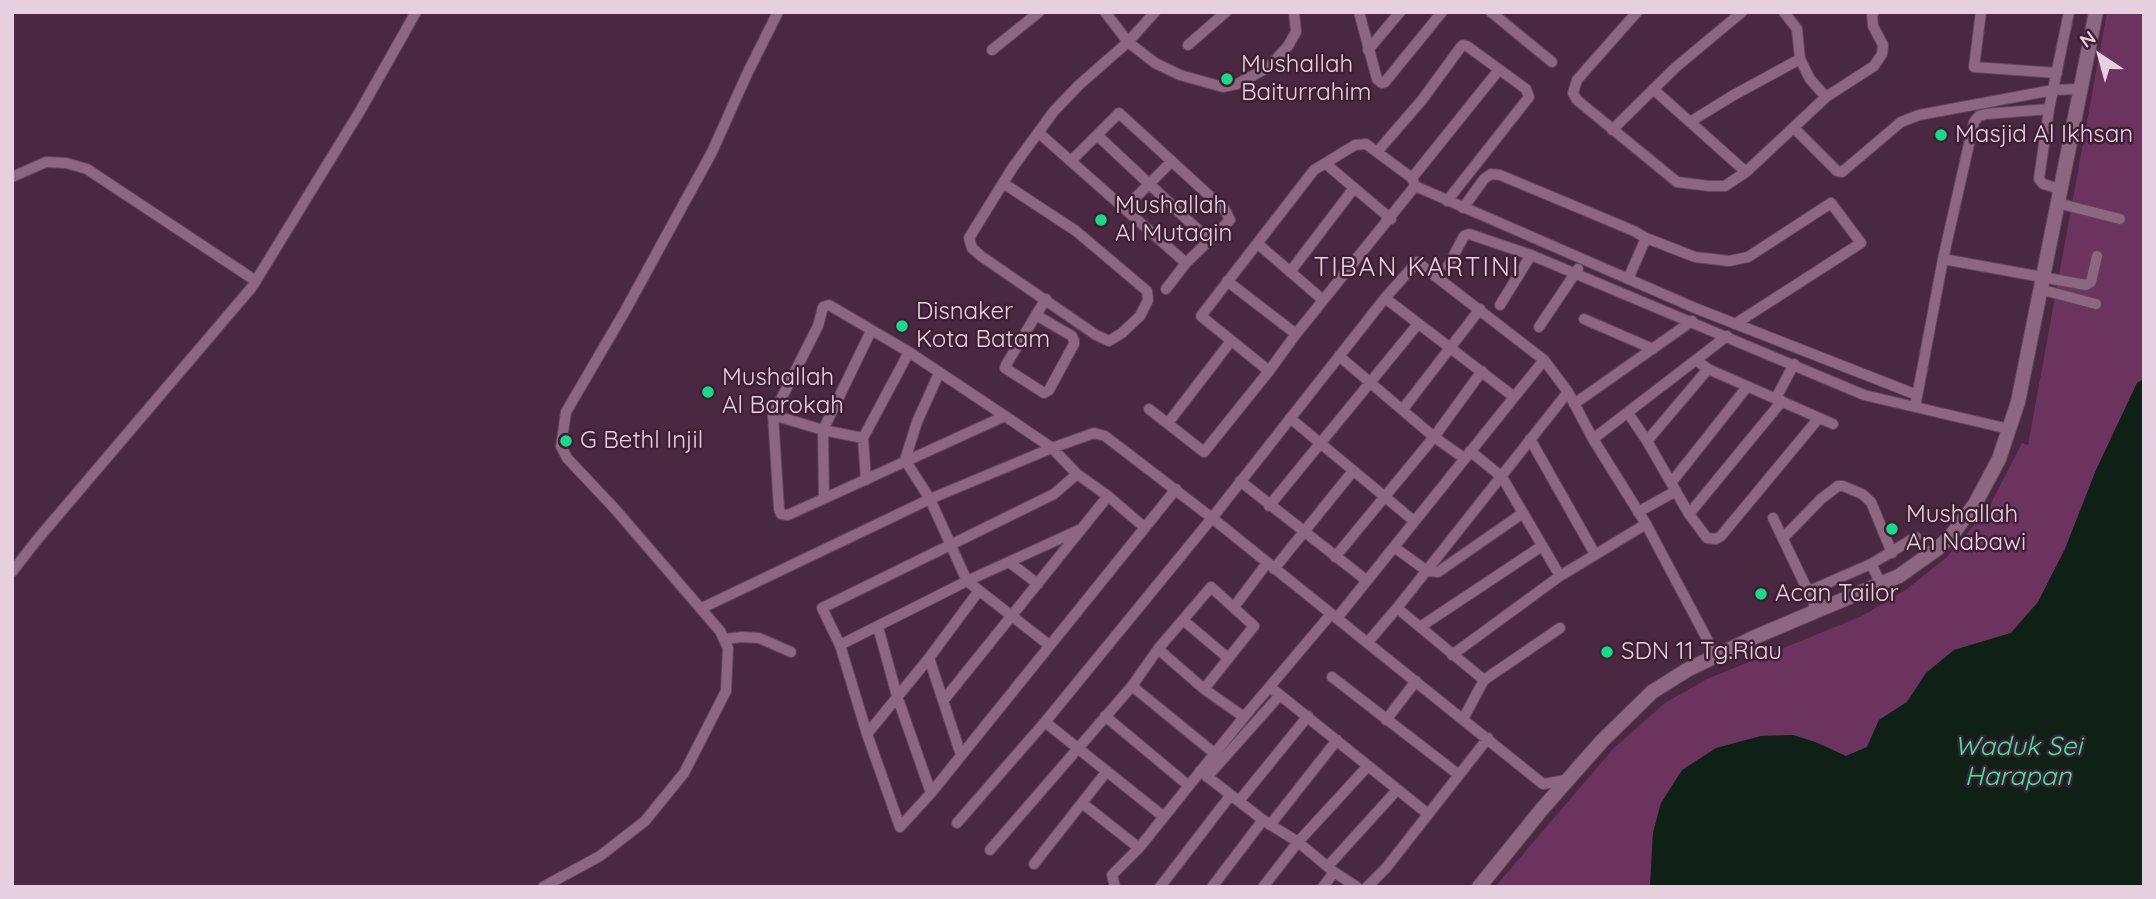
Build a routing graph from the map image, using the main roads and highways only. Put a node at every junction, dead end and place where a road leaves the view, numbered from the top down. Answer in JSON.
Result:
{"nodes":[{"id":1,"x":2096,"y":12,"type":"edge"},
{"id":2,"x":1479,"y":887,"type":"edge"}],
"edges":[{"from":1,"to":2,"type":"main road"}]}
